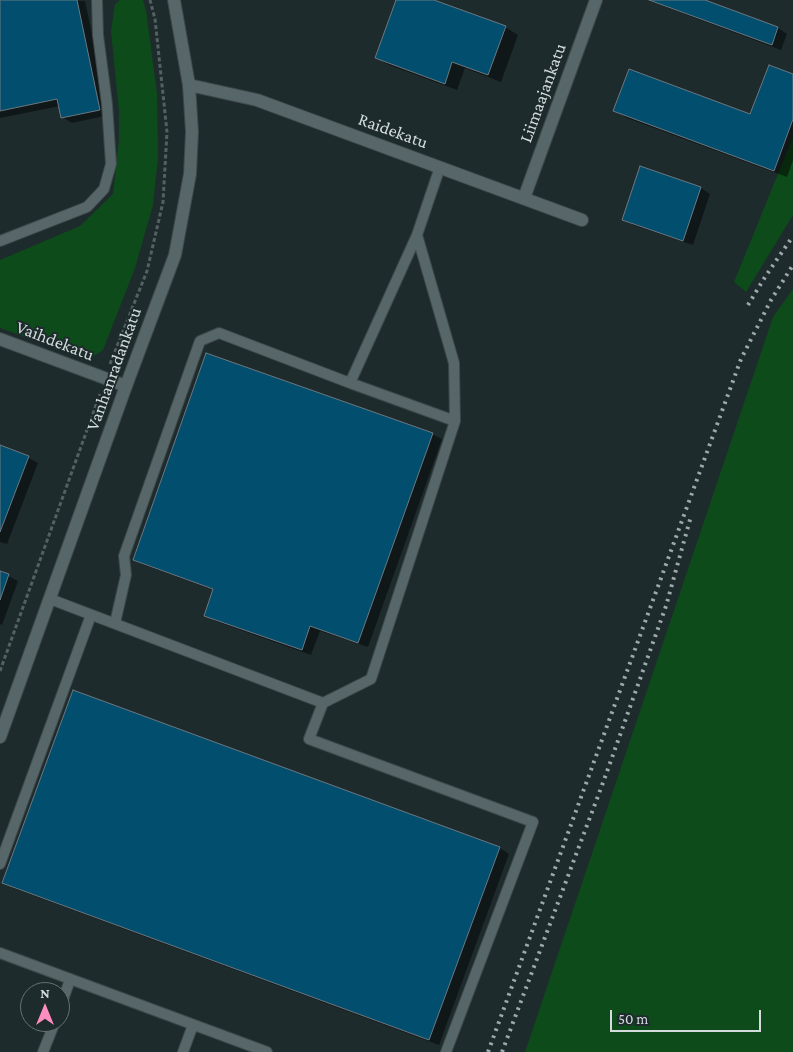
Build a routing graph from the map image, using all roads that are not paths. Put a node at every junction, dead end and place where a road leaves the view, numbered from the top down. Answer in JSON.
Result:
{"nodes":[{"id":1,"x":97,"y":0,"type":"edge"},
{"id":2,"x":174,"y":0,"type":"edge"},
{"id":3,"x":596,"y":0,"type":"edge"},
{"id":4,"x":188,"y":85,"type":"junction"},
{"id":5,"x":440,"y":167,"type":"junction"},
{"id":6,"x":524,"y":198,"type":"junction"},
{"id":7,"x":582,"y":220,"type":"dead end"},
{"id":8,"x":418,"y":235,"type":"junction"},
{"id":9,"x":0,"y":241,"type":"edge"},
{"id":10,"x":0,"y":339,"type":"edge"},
{"id":11,"x":350,"y":383,"type":"junction"},
{"id":12,"x":126,"y":386,"type":"junction"},
{"id":13,"x":455,"y":421,"type":"junction"},
{"id":14,"x":50,"y":599,"type":"junction"},
{"id":15,"x":91,"y":615,"type":"junction"},
{"id":16,"x":115,"y":623,"type":"junction"},
{"id":17,"x":322,"y":703,"type":"junction"},
{"id":18,"x":0,"y":737,"type":"edge"},
{"id":19,"x":0,"y":864,"type":"edge"},
{"id":20,"x":0,"y":953,"type":"edge"},
{"id":21,"x":70,"y":980,"type":"joint"},
{"id":22,"x":193,"y":1025,"type":"junction"},
{"id":23,"x":52,"y":1032,"type":"edge"},
{"id":24,"x":45,"y":1052,"type":"edge"},
{"id":25,"x":183,"y":1052,"type":"edge"},
{"id":26,"x":267,"y":1052,"type":"edge"},
{"id":27,"x":446,"y":1052,"type":"edge"}],
"edges":[{"from":1,"to":9,"type":"lane"},
{"from":2,"to":4,"type":"street","name":"Vanhanradankatu"},
{"from":3,"to":6,"type":"street","name":"Liimaajankatu"},
{"from":4,"to":5,"type":"street","name":"Raidekatu"},
{"from":4,"to":12,"type":"street","name":"Vanhanradankatu"},
{"from":5,"to":6,"type":"street","name":"Raidekatu"},
{"from":5,"to":8,"type":"lane"},
{"from":6,"to":7,"type":"street","name":"Raidekatu"},
{"from":8,"to":11,"type":"lane"},
{"from":8,"to":13,"type":"lane"},
{"from":10,"to":12,"type":"street","name":"Vaihdekatu"},
{"from":11,"to":13,"type":"lane"},
{"from":11,"to":16,"type":"lane"},
{"from":12,"to":14,"type":"street","name":"Vanhanradankatu"},
{"from":13,"to":17,"type":"lane"},
{"from":14,"to":15,"type":"lane"},
{"from":14,"to":18,"type":"street","name":"Vanhanradankatu"},
{"from":15,"to":16,"type":"lane"},
{"from":15,"to":19,"type":"lane"},
{"from":16,"to":17,"type":"lane"},
{"from":17,"to":27,"type":"lane"},
{"from":20,"to":21,"type":"lane"},
{"from":21,"to":22,"type":"lane"},
{"from":22,"to":25,"type":"lane"},
{"from":22,"to":26,"type":"lane"},
{"from":23,"to":24,"type":"lane"}]}
